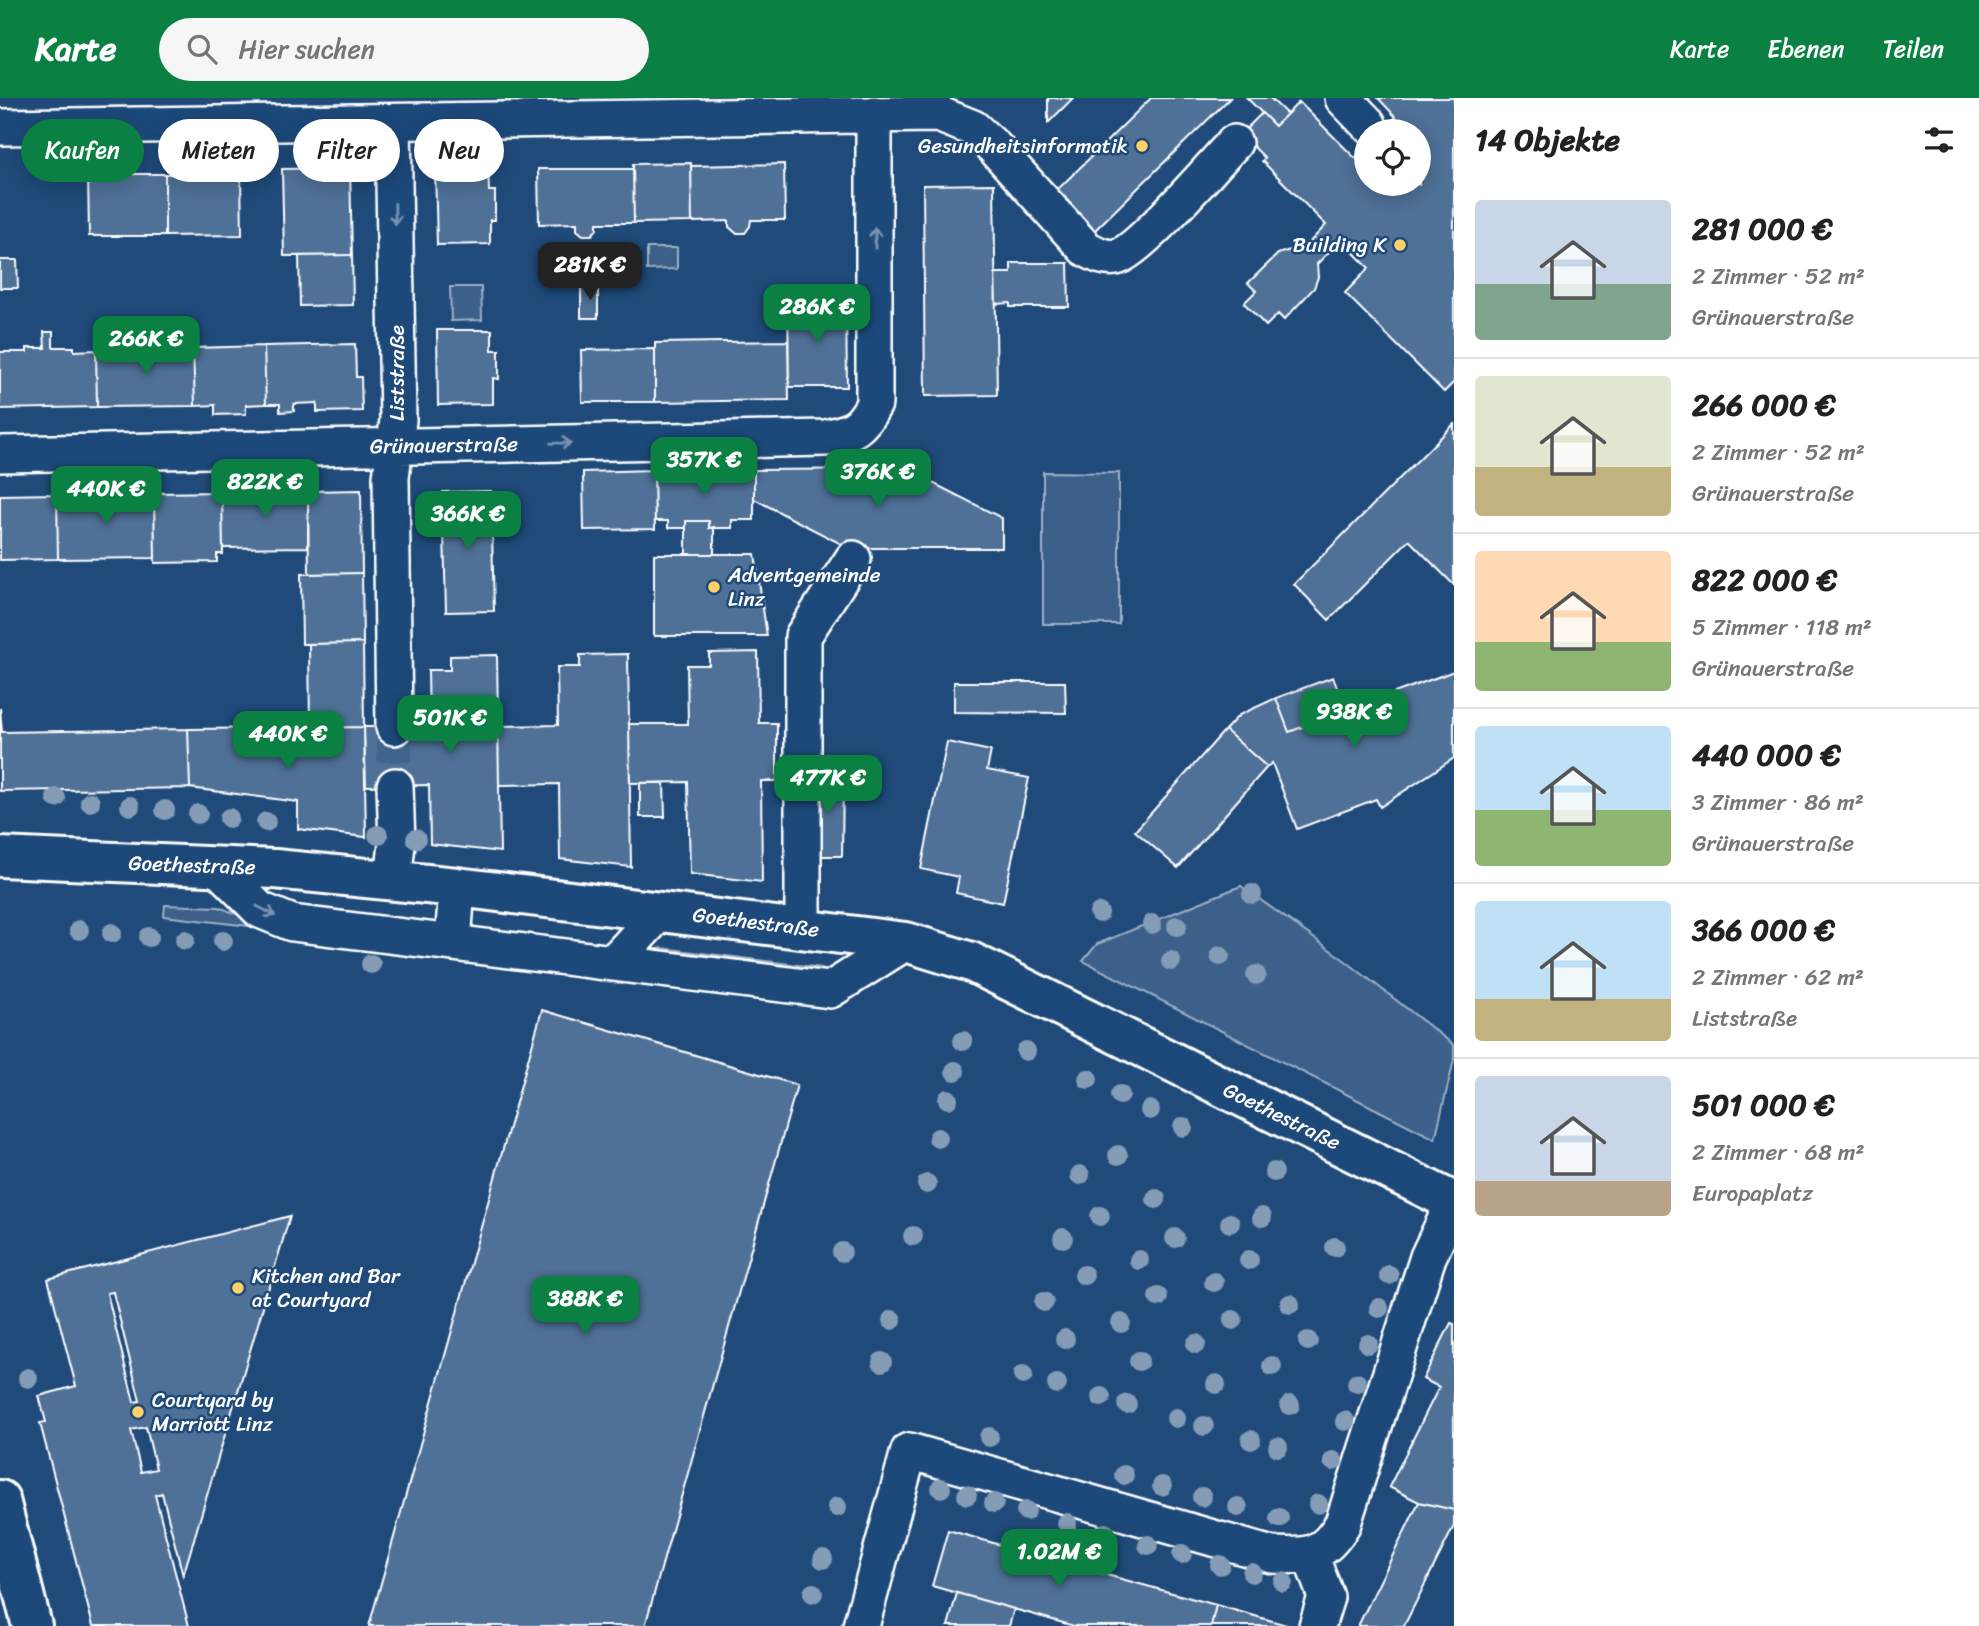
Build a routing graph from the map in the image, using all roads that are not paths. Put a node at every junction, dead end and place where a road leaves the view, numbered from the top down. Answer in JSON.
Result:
{"nodes":[{"id":1,"x":1343,"y":98,"type":"edge"},
{"id":2,"x":874,"y":114,"type":"junction"},
{"id":3,"x":1363,"y":119,"type":"edge"},
{"id":4,"x":400,"y":122,"type":"edge"},
{"id":5,"x":293,"y":123,"type":"edge"},
{"id":6,"x":0,"y":127,"type":"edge"},
{"id":7,"x":1234,"y":144,"type":"dead end"},
{"id":8,"x":394,"y":182,"type":"edge"},
{"id":9,"x":395,"y":446,"type":"junction"},
{"id":10,"x":0,"y":454,"type":"edge"},
{"id":11,"x":853,"y":559,"type":"dead end"},
{"id":12,"x":394,"y":718,"type":"tunnel mouth"},
{"id":13,"x":395,"y":786,"type":"tunnel mouth"},
{"id":14,"x":0,"y":857,"type":"edge"},
{"id":15,"x":216,"y":866,"type":"junction"},
{"id":16,"x":393,"y":881,"type":"junction"},
{"id":17,"x":457,"y":887,"type":"junction"},
{"id":18,"x":661,"y":911,"type":"junction"},
{"id":19,"x":803,"y":928,"type":"junction"},
{"id":20,"x":906,"y":942,"type":"junction"},
{"id":21,"x":453,"y":943,"type":"junction"},
{"id":22,"x":613,"y":963,"type":"junction"},
{"id":23,"x":1454,"y":1202,"type":"edge"},
{"id":24,"x":0,"y":1500,"type":"edge"},
{"id":25,"x":1310,"y":1554,"type":"junction"},
{"id":26,"x":32,"y":1626,"type":"edge"},
{"id":27,"x":861,"y":1626,"type":"edge"},
{"id":28,"x":1317,"y":1626,"type":"edge"}],
"edges":[{"from":1,"to":3,"type":"street"},
{"from":2,"to":4,"type":"street"},
{"from":2,"to":7,"type":"street"},
{"from":9,"to":2,"type":"street","name":"Grünauerstraße","one_way":true},
{"from":5,"to":6,"type":"street"},
{"from":8,"to":9,"type":"street","name":"Liststraße","one_way":true},
{"from":9,"to":10,"type":"street","name":"Grünauerstraße"},
{"from":9,"to":12,"type":"street","name":"Liststraße"},
{"from":11,"to":19,"type":"street"},
{"from":13,"to":16,"type":"street"},
{"from":14,"to":15,"type":"main road","name":"Goethestraße"},
{"from":15,"to":16,"type":"main road","name":"Goethestraße"},
{"from":15,"to":21,"type":"street","one_way":true},
{"from":16,"to":17,"type":"main road","name":"Goethestraße"},
{"from":17,"to":18,"type":"main road","name":"Goethestraße"},
{"from":17,"to":21,"type":"street"},
{"from":18,"to":19,"type":"main road","name":"Goethestraße"},
{"from":18,"to":22,"type":"street"},
{"from":19,"to":20,"type":"main road","name":"Goethestraße"},
{"from":20,"to":22,"type":"street"},
{"from":20,"to":23,"type":"main road","name":"Goethestraße"},
{"from":21,"to":22,"type":"street"},
{"from":23,"to":25,"type":"street","name":"Goethestraße"},
{"from":24,"to":26,"type":"main road"},
{"from":25,"to":27,"type":"street"},
{"from":25,"to":28,"type":"street"}]}
